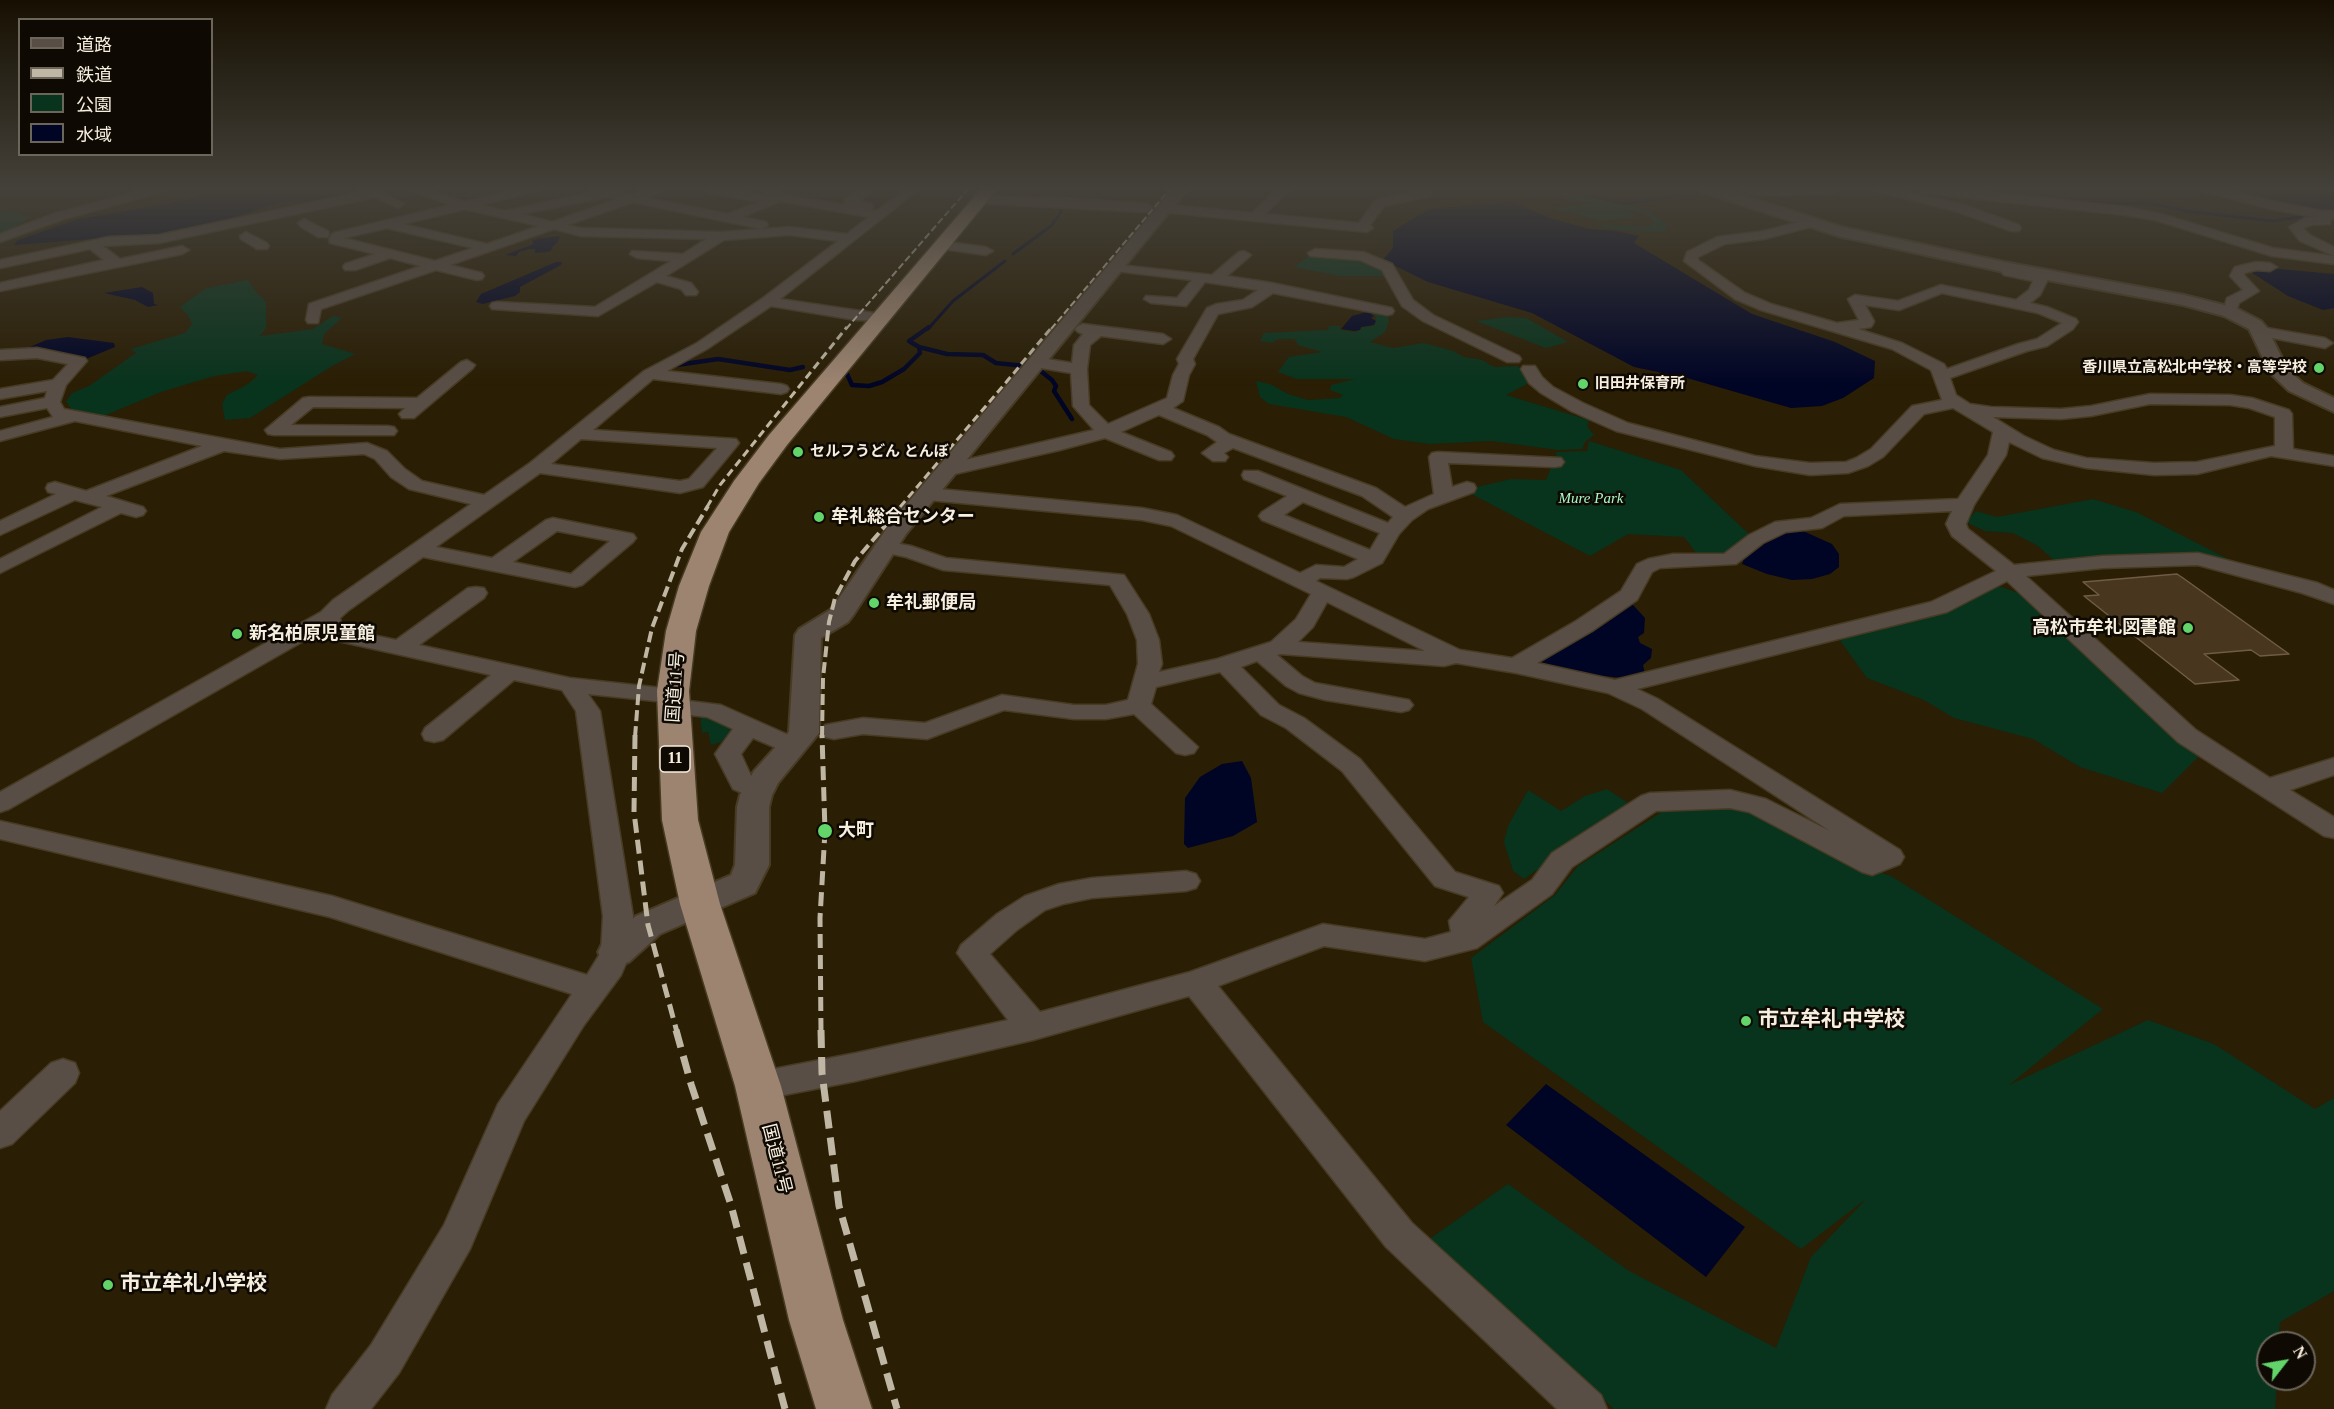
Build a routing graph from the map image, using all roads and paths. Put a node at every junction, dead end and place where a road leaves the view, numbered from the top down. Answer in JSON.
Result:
{"nodes":[{"id":1,"x":46,"y":255,"type":"edge"},
{"id":2,"x":106,"y":255,"type":"edge"},
{"id":3,"x":159,"y":255,"type":"edge"},
{"id":4,"x":386,"y":255,"type":"edge"},
{"id":5,"x":391,"y":255,"type":"edge"},
{"id":6,"x":469,"y":255,"type":"edge"},
{"id":7,"x":635,"y":255,"type":"edge"},
{"id":8,"x":690,"y":255,"type":"edge"},
{"id":9,"x":827,"y":255,"type":"edge"},
{"id":10,"x":933,"y":255,"type":"edge"},
{"id":11,"x":1123,"y":255,"type":"edge"},
{"id":12,"x":1244,"y":255,"type":"dead end"},
{"id":13,"x":1343,"y":255,"type":"edge"},
{"id":14,"x":1692,"y":255,"type":"edge"},
{"id":15,"x":1950,"y":255,"type":"edge"},
{"id":16,"x":2293,"y":255,"type":"edge"},
{"id":17,"x":685,"y":258,"type":"junction"},
{"id":18,"x":25,"y":259,"type":"junction"},
{"id":19,"x":2334,"y":260,"type":"edge"},
{"id":20,"x":115,"y":262,"type":"junction"},
{"id":21,"x":0,"y":264,"type":"edge"},
{"id":22,"x":350,"y":267,"type":"dead end"},
{"id":23,"x":435,"y":267,"type":"junction"},
{"id":24,"x":1115,"y":267,"type":"junction"},
{"id":25,"x":2004,"y":267,"type":"junction"},
{"id":26,"x":2270,"y":267,"type":"dead end"},
{"id":27,"x":477,"y":276,"type":"dead end"},
{"id":28,"x":45,"y":277,"type":"junction"},
{"id":29,"x":655,"y":277,"type":"junction"},
{"id":30,"x":1208,"y":278,"type":"junction"},
{"id":31,"x":0,"y":287,"type":"edge"},
{"id":32,"x":1272,"y":287,"type":"junction"},
{"id":33,"x":691,"y":292,"type":"dead end"},
{"id":34,"x":1151,"y":299,"type":"dead end"},
{"id":35,"x":768,"y":301,"type":"junction"},
{"id":36,"x":1407,"y":303,"type":"junction"},
{"id":37,"x":2019,"y":305,"type":"junction"},
{"id":38,"x":497,"y":306,"type":"dead end"},
{"id":39,"x":2230,"y":312,"type":"junction"},
{"id":40,"x":880,"y":318,"type":"junction"},
{"id":41,"x":313,"y":320,"type":"dead end"},
{"id":42,"x":1066,"y":326,"type":"junction"},
{"id":43,"x":1831,"y":327,"type":"junction"},
{"id":44,"x":1098,"y":332,"type":"junction"},
{"id":45,"x":2261,"y":332,"type":"junction"},
{"id":46,"x":1163,"y":339,"type":"dead end"},
{"id":47,"x":2330,"y":342,"type":"edge"},
{"id":48,"x":0,"y":354,"type":"edge"},
{"id":49,"x":2283,"y":354,"type":"junction"},
{"id":50,"x":1513,"y":359,"type":"dead end"},
{"id":51,"x":1035,"y":362,"type":"junction"},
{"id":52,"x":467,"y":365,"type":"dead end"},
{"id":53,"x":1079,"y":369,"type":"junction"},
{"id":54,"x":1529,"y":369,"type":"dead end"},
{"id":55,"x":650,"y":374,"type":"junction"},
{"id":56,"x":1941,"y":374,"type":"junction"},
{"id":57,"x":58,"y":384,"type":"junction"},
{"id":58,"x":316,"y":386,"type":"dead end"},
{"id":59,"x":438,"y":388,"type":"junction"},
{"id":60,"x":781,"y":389,"type":"dead end"},
{"id":61,"x":0,"y":394,"type":"edge"},
{"id":62,"x":52,"y":402,"type":"junction"},
{"id":63,"x":420,"y":403,"type":"junction"},
{"id":64,"x":1959,"y":404,"type":"junction"},
{"id":65,"x":2334,"y":406,"type":"edge"},
{"id":66,"x":1160,"y":409,"type":"junction"},
{"id":67,"x":0,"y":412,"type":"edge"},
{"id":68,"x":76,"y":416,"type":"junction"},
{"id":69,"x":2002,"y":430,"type":"junction"},
{"id":70,"x":388,"y":431,"type":"junction"},
{"id":71,"x":1106,"y":432,"type":"junction"},
{"id":72,"x":578,"y":434,"type":"junction"},
{"id":73,"x":0,"y":436,"type":"edge"},
{"id":74,"x":1232,"y":441,"type":"junction"},
{"id":75,"x":222,"y":445,"type":"junction"},
{"id":76,"x":368,"y":448,"type":"junction"},
{"id":77,"x":2284,"y":452,"type":"junction"},
{"id":78,"x":1165,"y":456,"type":"dead end"},
{"id":79,"x":1219,"y":457,"type":"dead end"},
{"id":80,"x":2334,"y":461,"type":"edge"},
{"id":81,"x":1555,"y":462,"type":"dead end"},
{"id":82,"x":537,"y":467,"type":"junction"},
{"id":83,"x":946,"y":470,"type":"junction"},
{"id":84,"x":1251,"y":475,"type":"dead end"},
{"id":85,"x":55,"y":488,"type":"dead end"},
{"id":86,"x":1467,"y":488,"type":"dead end"},
{"id":87,"x":928,"y":494,"type":"junction"},
{"id":88,"x":80,"y":495,"type":"junction"},
{"id":89,"x":1301,"y":495,"type":"junction"},
{"id":90,"x":1444,"y":496,"type":"junction"},
{"id":91,"x":488,"y":502,"type":"junction"},
{"id":92,"x":1964,"y":505,"type":"junction"},
{"id":93,"x":1405,"y":516,"type":"junction"},
{"id":94,"x":0,"y":530,"type":"edge"},
{"id":95,"x":1391,"y":531,"type":"junction"},
{"id":96,"x":884,"y":547,"type":"junction"},
{"id":97,"x":420,"y":550,"type":"junction"},
{"id":98,"x":1375,"y":559,"type":"junction"},
{"id":99,"x":496,"y":565,"type":"junction"},
{"id":100,"x":0,"y":567,"type":"edge"},
{"id":101,"x":2009,"y":572,"type":"junction"},
{"id":102,"x":1301,"y":582,"type":"junction"},
{"id":103,"x":476,"y":593,"type":"dead end"},
{"id":104,"x":1324,"y":593,"type":"junction"},
{"id":105,"x":2334,"y":598,"type":"edge"},
{"id":106,"x":329,"y":617,"type":"junction"},
{"id":107,"x":400,"y":648,"type":"junction"},
{"id":108,"x":1270,"y":650,"type":"junction"},
{"id":109,"x":1454,"y":656,"type":"junction"},
{"id":110,"x":1225,"y":664,"type":"junction"},
{"id":111,"x":1516,"y":666,"type":"junction"},
{"id":112,"x":509,"y":672,"type":"junction"},
{"id":113,"x":1148,"y":680,"type":"junction"},
{"id":114,"x":570,"y":685,"type":"junction"},
{"id":115,"x":1615,"y":687,"type":"junction"},
{"id":116,"x":673,"y":701,"type":"junction"},
{"id":117,"x":1401,"y":705,"type":"dead end"},
{"id":118,"x":1139,"y":706,"type":"junction"},
{"id":119,"x":750,"y":727,"type":"junction"},
{"id":120,"x":834,"y":731,"type":"dead end"},
{"id":121,"x":434,"y":734,"type":"dead end"},
{"id":122,"x":793,"y":747,"type":"junction"},
{"id":123,"x":1185,"y":747,"type":"dead end"},
{"id":124,"x":2334,"y":766,"type":"edge"},
{"id":125,"x":760,"y":788,"type":"junction"},
{"id":126,"x":2268,"y":789,"type":"junction"},
{"id":127,"x":0,"y":802,"type":"edge"},
{"id":128,"x":2334,"y":829,"type":"edge"},
{"id":129,"x":0,"y":830,"type":"edge"},
{"id":130,"x":1186,"y":881,"type":"dead end"},
{"id":131,"x":700,"y":904,"type":"junction"},
{"id":132,"x":1467,"y":940,"type":"junction"},
{"id":133,"x":616,"y":952,"type":"junction"},
{"id":134,"x":1196,"y":982,"type":"junction"},
{"id":135,"x":593,"y":989,"type":"junction"},
{"id":136,"x":1033,"y":1027,"type":"junction"},
{"id":137,"x":63,"y":1073,"type":"dead end"},
{"id":138,"x":758,"y":1086,"type":"junction"},
{"id":139,"x":0,"y":1133,"type":"edge"},
{"id":140,"x":346,"y":1409,"type":"edge"},
{"id":141,"x":844,"y":1409,"type":"edge"},
{"id":142,"x":1587,"y":1409,"type":"edge"}],
"edges":[{"from":1,"to":18,"type":"street"},
{"from":2,"to":20,"type":"street"},
{"from":3,"to":20,"type":"street"},
{"from":4,"to":22,"type":"street"},
{"from":5,"to":23,"type":"street"},
{"from":6,"to":23,"type":"street"},
{"from":7,"to":17,"type":"street"},
{"from":8,"to":17,"type":"street"},
{"from":9,"to":35,"type":"street"},
{"from":10,"to":40,"type":"highway","name":"国道11号","number":"11"},
{"from":11,"to":24,"type":"street"},
{"from":12,"to":30,"type":"street"},
{"from":13,"to":36,"type":"street"},
{"from":14,"to":43,"type":"street"},
{"from":15,"to":25,"type":"street"},
{"from":16,"to":19,"type":"street"},
{"from":17,"to":29,"type":"street"},
{"from":18,"to":21,"type":"street"},
{"from":18,"to":28,"type":"street"},
{"from":20,"to":28,"type":"street"},
{"from":23,"to":27,"type":"street"},
{"from":23,"to":41,"type":"street"},
{"from":24,"to":30,"type":"street"},
{"from":24,"to":42,"type":"street"},
{"from":25,"to":37,"type":"street"},
{"from":25,"to":39,"type":"street"},
{"from":26,"to":39,"type":"street"},
{"from":28,"to":31,"type":"street"},
{"from":29,"to":33,"type":"street"},
{"from":29,"to":38,"type":"street"},
{"from":30,"to":32,"type":"street"},
{"from":30,"to":34,"type":"street"},
{"from":32,"to":36,"type":"street"},
{"from":32,"to":66,"type":"street"},
{"from":35,"to":40,"type":"street"},
{"from":35,"to":55,"type":"street"},
{"from":36,"to":50,"type":"street"},
{"from":37,"to":43,"type":"street"},
{"from":37,"to":56,"type":"street"},
{"from":39,"to":45,"type":"street"},
{"from":40,"to":116,"type":"highway","name":"国道11号","number":"11"},
{"from":42,"to":44,"type":"street"},
{"from":42,"to":51,"type":"street"},
{"from":43,"to":56,"type":"street"},
{"from":44,"to":46,"type":"street"},
{"from":44,"to":53,"type":"street"},
{"from":45,"to":47,"type":"street"},
{"from":45,"to":49,"type":"street"},
{"from":47,"to":49,"type":"street"},
{"from":48,"to":57,"type":"street"},
{"from":49,"to":65,"type":"street"},
{"from":51,"to":53,"type":"street"},
{"from":51,"to":83,"type":"street"},
{"from":52,"to":59,"type":"street"},
{"from":53,"to":71,"type":"street"},
{"from":54,"to":64,"type":"street"},
{"from":55,"to":60,"type":"street"},
{"from":55,"to":72,"type":"street"},
{"from":56,"to":64,"type":"street"},
{"from":57,"to":61,"type":"street"},
{"from":57,"to":62,"type":"street"},
{"from":58,"to":59,"type":"street"},
{"from":59,"to":63,"type":"street"},
{"from":62,"to":67,"type":"street"},
{"from":62,"to":68,"type":"street"},
{"from":63,"to":70,"type":"street"},
{"from":63,"to":70,"type":"street"},
{"from":64,"to":69,"type":"street"},
{"from":64,"to":77,"type":"street"},
{"from":66,"to":71,"type":"street"},
{"from":66,"to":74,"type":"street"},
{"from":68,"to":73,"type":"street"},
{"from":68,"to":75,"type":"street"},
{"from":69,"to":77,"type":"street"},
{"from":69,"to":92,"type":"street"},
{"from":70,"to":76,"type":"street"},
{"from":71,"to":78,"type":"street"},
{"from":71,"to":83,"type":"street"},
{"from":72,"to":82,"type":"street"},
{"from":72,"to":82,"type":"street"},
{"from":74,"to":79,"type":"street"},
{"from":74,"to":93,"type":"street"},
{"from":75,"to":76,"type":"street"},
{"from":75,"to":88,"type":"street"},
{"from":76,"to":91,"type":"street"},
{"from":77,"to":80,"type":"street"},
{"from":81,"to":90,"type":"street"},
{"from":82,"to":91,"type":"street"},
{"from":83,"to":87,"type":"street"},
{"from":84,"to":89,"type":"street"},
{"from":85,"to":88,"type":"street"},
{"from":86,"to":90,"type":"street"},
{"from":87,"to":96,"type":"street"},
{"from":87,"to":102,"type":"street"},
{"from":88,"to":94,"type":"street"},
{"from":88,"to":100,"type":"street"},
{"from":89,"to":95,"type":"street"},
{"from":89,"to":98,"type":"street"},
{"from":90,"to":93,"type":"street"},
{"from":91,"to":97,"type":"street"},
{"from":92,"to":101,"type":"street"},
{"from":92,"to":111,"type":"street"},
{"from":93,"to":95,"type":"street"},
{"from":95,"to":98,"type":"street"},
{"from":96,"to":113,"type":"street"},
{"from":96,"to":122,"type":"street"},
{"from":97,"to":99,"type":"street"},
{"from":97,"to":106,"type":"street"},
{"from":98,"to":102,"type":"street"},
{"from":99,"to":99,"type":"street"},
{"from":101,"to":105,"type":"street"},
{"from":101,"to":115,"type":"street"},
{"from":101,"to":126,"type":"street"},
{"from":102,"to":104,"type":"street"},
{"from":103,"to":107,"type":"street"},
{"from":104,"to":108,"type":"street"},
{"from":104,"to":109,"type":"street"},
{"from":106,"to":107,"type":"street"},
{"from":106,"to":127,"type":"street"},
{"from":107,"to":112,"type":"street"},
{"from":108,"to":109,"type":"street"},
{"from":108,"to":110,"type":"street"},
{"from":108,"to":117,"type":"street"},
{"from":109,"to":111,"type":"street"},
{"from":110,"to":113,"type":"street"},
{"from":110,"to":132,"type":"street"},
{"from":111,"to":115,"type":"street"},
{"from":112,"to":114,"type":"street"},
{"from":112,"to":121,"type":"street"},
{"from":113,"to":118,"type":"street"},
{"from":114,"to":116,"type":"street"},
{"from":114,"to":133,"type":"street"},
{"from":115,"to":132,"type":"street"},
{"from":116,"to":119,"type":"street"},
{"from":116,"to":131,"type":"highway","name":"国道11号","number":"11"},
{"from":118,"to":120,"type":"street"},
{"from":118,"to":123,"type":"street"},
{"from":119,"to":122,"type":"street"},
{"from":119,"to":125,"type":"street"},
{"from":122,"to":125,"type":"street"},
{"from":124,"to":126,"type":"street"},
{"from":125,"to":131,"type":"street"},
{"from":126,"to":128,"type":"street"},
{"from":129,"to":135,"type":"street"},
{"from":130,"to":136,"type":"street"},
{"from":131,"to":133,"type":"street"},
{"from":131,"to":138,"type":"highway","name":"国道11号","number":"11"},
{"from":132,"to":134,"type":"street"},
{"from":133,"to":135,"type":"street"},
{"from":134,"to":136,"type":"street"},
{"from":134,"to":142,"type":"street"},
{"from":135,"to":140,"type":"street"},
{"from":136,"to":138,"type":"street"},
{"from":137,"to":139,"type":"street"},
{"from":138,"to":141,"type":"highway","name":"国道11号","number":"11"}]}
